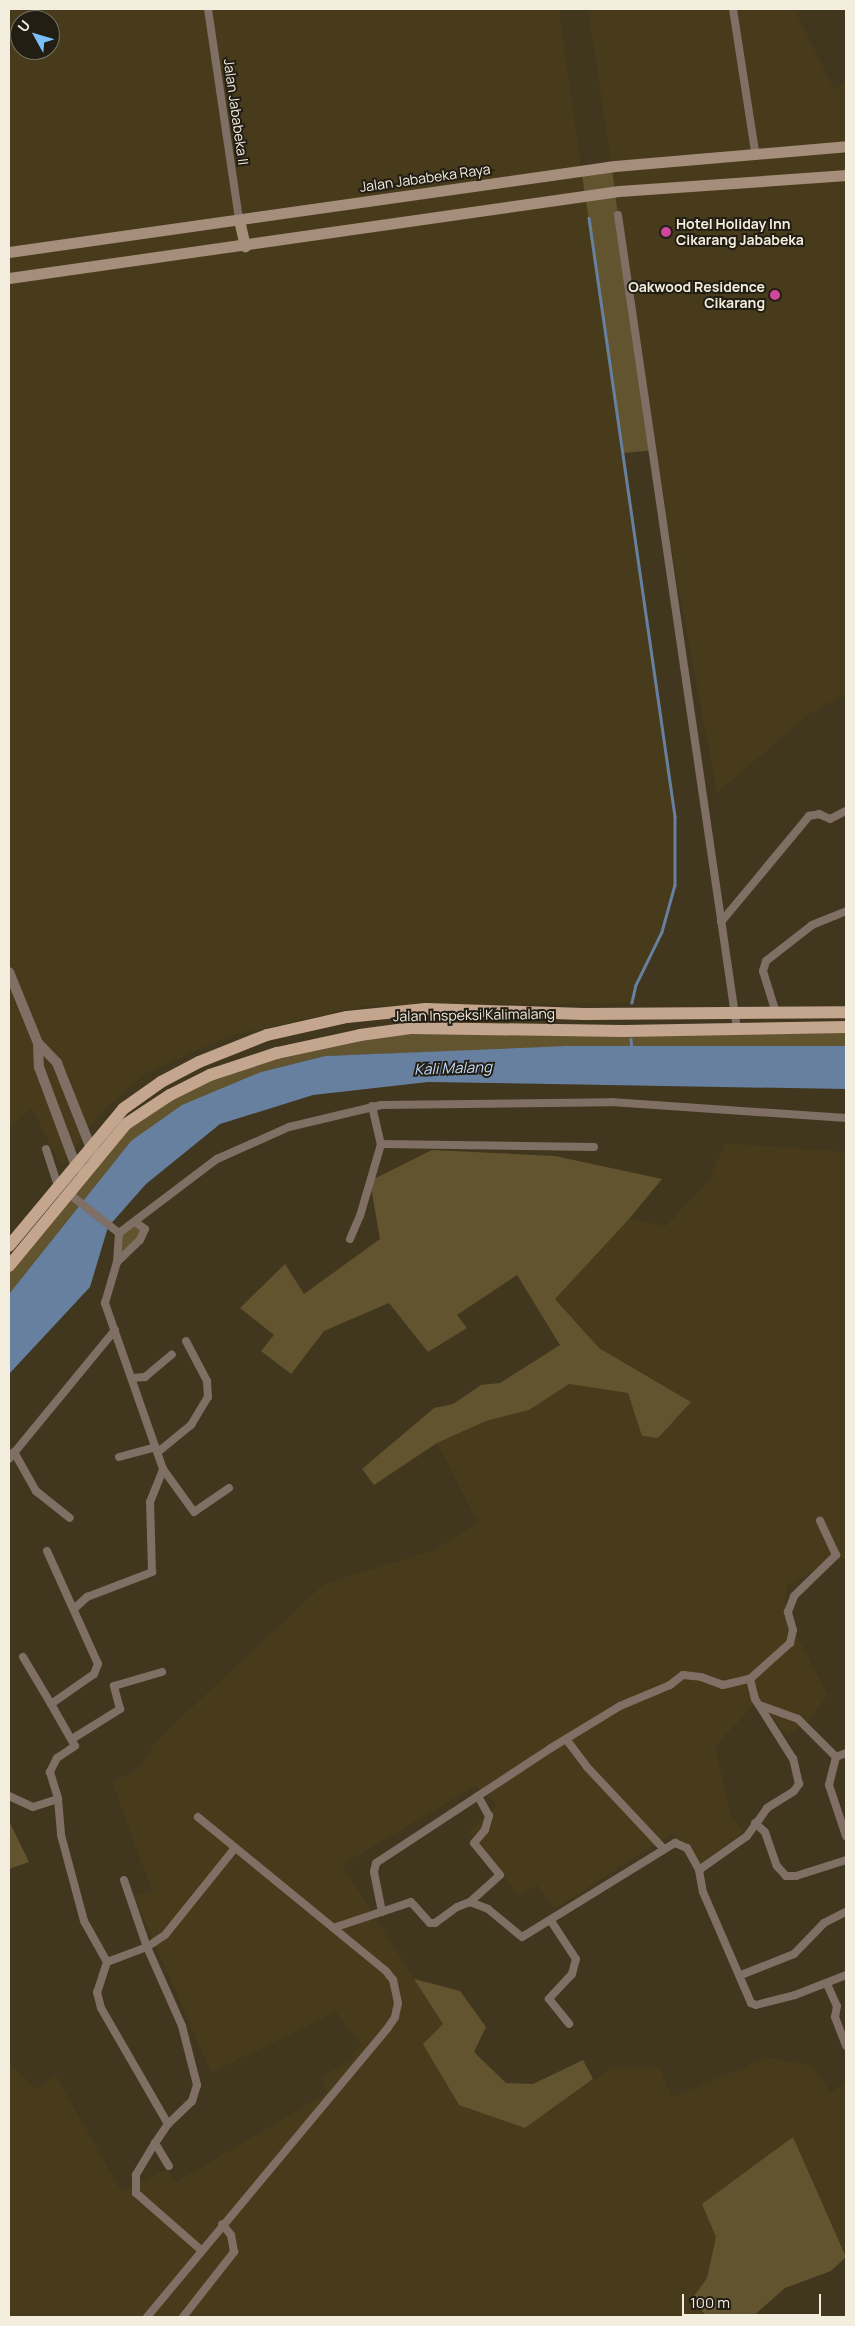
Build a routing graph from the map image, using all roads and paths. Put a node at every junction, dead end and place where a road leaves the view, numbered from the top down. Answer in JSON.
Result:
{"nodes":[{"id":1,"x":208,"y":9,"type":"edge"},
{"id":2,"x":733,"y":9,"type":"edge"},
{"id":3,"x":846,"y":146,"type":"edge"},
{"id":4,"x":755,"y":151,"type":"junction"},
{"id":5,"x":846,"y":175,"type":"edge"},
{"id":6,"x":618,"y":216,"type":"dead end"},
{"id":7,"x":239,"y":220,"type":"junction"},
{"id":8,"x":245,"y":246,"type":"junction"},
{"id":9,"x":9,"y":252,"type":"edge"},
{"id":10,"x":9,"y":278,"type":"edge"},
{"id":11,"x":846,"y":811,"type":"edge"},
{"id":12,"x":846,"y":911,"type":"edge"},
{"id":13,"x":721,"y":922,"type":"junction"},
{"id":14,"x":9,"y":972,"type":"edge"},
{"id":15,"x":391,"y":1012,"type":"junction"},
{"id":16,"x":842,"y":1012,"type":"edge"},
{"id":17,"x":776,"y":1013,"type":"junction"},
{"id":18,"x":735,"y":1014,"type":"junction"},
{"id":19,"x":842,"y":1027,"type":"edge"},
{"id":20,"x":737,"y":1029,"type":"junction"},
{"id":21,"x":393,"y":1030,"type":"junction"},
{"id":22,"x":38,"y":1043,"type":"junction"},
{"id":23,"x":372,"y":1106,"type":"junction"},
{"id":24,"x":846,"y":1118,"type":"edge"},
{"id":25,"x":103,"y":1129,"type":"junction"},
{"id":26,"x":114,"y":1137,"type":"junction"},
{"id":27,"x":381,"y":1144,"type":"junction"},
{"id":28,"x":594,"y":1147,"type":"dead end"},
{"id":29,"x":46,"y":1150,"type":"dead end"},
{"id":30,"x":95,"y":1150,"type":"junction"},
{"id":31,"x":80,"y":1168,"type":"junction"},
{"id":32,"x":58,"y":1185,"type":"junction"},
{"id":33,"x":68,"y":1193,"type":"junction"},
{"id":34,"x":134,"y":1222,"type":"junction"},
{"id":35,"x":119,"y":1233,"type":"junction"},
{"id":36,"x":350,"y":1239,"type":"dead end"},
{"id":37,"x":9,"y":1246,"type":"edge"},
{"id":38,"x":117,"y":1262,"type":"junction"},
{"id":39,"x":9,"y":1266,"type":"edge"},
{"id":40,"x":115,"y":1330,"type":"junction"},
{"id":41,"x":186,"y":1341,"type":"dead end"},
{"id":42,"x":172,"y":1354,"type":"dead end"},
{"id":43,"x":132,"y":1378,"type":"junction"},
{"id":44,"x":157,"y":1450,"type":"junction"},
{"id":45,"x":14,"y":1452,"type":"junction"},
{"id":46,"x":119,"y":1457,"type":"dead end"},
{"id":47,"x":9,"y":1459,"type":"edge"},
{"id":48,"x":162,"y":1469,"type":"junction"},
{"id":49,"x":229,"y":1488,"type":"dead end"},
{"id":50,"x":70,"y":1518,"type":"dead end"},
{"id":51,"x":820,"y":1520,"type":"dead end"},
{"id":52,"x":47,"y":1551,"type":"dead end"},
{"id":53,"x":74,"y":1609,"type":"junction"},
{"id":54,"x":23,"y":1657,"type":"dead end"},
{"id":55,"x":162,"y":1672,"type":"dead end"},
{"id":56,"x":750,"y":1679,"type":"junction"},
{"id":57,"x":51,"y":1704,"type":"junction"},
{"id":58,"x":759,"y":1705,"type":"junction"},
{"id":59,"x":72,"y":1739,"type":"junction"},
{"id":60,"x":566,"y":1739,"type":"junction"},
{"id":61,"x":846,"y":1752,"type":"edge"},
{"id":62,"x":836,"y":1757,"type":"junction"},
{"id":63,"x":9,"y":1796,"type":"edge"},
{"id":64,"x":478,"y":1796,"type":"junction"},
{"id":65,"x":58,"y":1799,"type":"junction"},
{"id":66,"x":198,"y":1817,"type":"dead end"},
{"id":67,"x":754,"y":1823,"type":"junction"},
{"id":68,"x":846,"y":1836,"type":"edge"},
{"id":69,"x":235,"y":1848,"type":"junction"},
{"id":70,"x":664,"y":1848,"type":"junction"},
{"id":71,"x":846,"y":1860,"type":"edge"},
{"id":72,"x":699,"y":1870,"type":"junction"},
{"id":73,"x":124,"y":1880,"type":"dead end"},
{"id":74,"x":470,"y":1902,"type":"junction"},
{"id":75,"x":382,"y":1912,"type":"junction"},
{"id":76,"x":846,"y":1912,"type":"edge"},
{"id":77,"x":551,"y":1921,"type":"junction"},
{"id":78,"x":333,"y":1928,"type":"junction"},
{"id":79,"x":147,"y":1947,"type":"junction"},
{"id":80,"x":107,"y":1962,"type":"junction"},
{"id":81,"x":741,"y":1975,"type":"junction"},
{"id":82,"x":846,"y":1975,"type":"edge"},
{"id":83,"x":827,"y":1984,"type":"junction"},
{"id":84,"x":569,"y":2024,"type":"dead end"},
{"id":85,"x":846,"y":2046,"type":"edge"},
{"id":86,"x":168,"y":2124,"type":"junction"},
{"id":87,"x":155,"y":2143,"type":"junction"},
{"id":88,"x":169,"y":2166,"type":"dead end"},
{"id":89,"x":222,"y":2224,"type":"junction"},
{"id":90,"x":201,"y":2250,"type":"junction"},
{"id":91,"x":147,"y":2317,"type":"edge"},
{"id":92,"x":183,"y":2317,"type":"edge"}],
"edges":[{"from":1,"to":7,"type":"street","name":"Jalan Jababeka II"},
{"from":2,"to":4,"type":"street"},
{"from":3,"to":4,"type":"main road","name":"Jalan Jababeka Raya"},
{"from":4,"to":7,"type":"main road","name":"Jalan Jababeka Raya"},
{"from":5,"to":8,"type":"main road"},
{"from":6,"to":13,"type":"street"},
{"from":7,"to":8,"type":"main road"},
{"from":7,"to":9,"type":"main road","name":"Jalan Jababeka Raya"},
{"from":8,"to":10,"type":"main road"},
{"from":11,"to":13,"type":"street"},
{"from":12,"to":17,"type":"street"},
{"from":13,"to":18,"type":"street"},
{"from":14,"to":22,"type":"street"},
{"from":15,"to":18,"type":"main road","name":"Jalan Inspeksi Kalimalang"},
{"from":15,"to":21,"type":"main road"},
{"from":15,"to":25,"type":"main road","name":"Jalan Inspeksi Kalimalang"},
{"from":16,"to":17,"type":"main road","name":"Jalan Inspeksi Kalimalang"},
{"from":16,"to":19,"type":"main road"},
{"from":17,"to":18,"type":"main road","name":"Jalan Inspeksi Kalimalang"},
{"from":18,"to":20,"type":"street"},
{"from":19,"to":20,"type":"main road","name":"Jalan Inspeksi Kalimalang"},
{"from":20,"to":21,"type":"main road","name":"Jalan Inspeksi Kalimalang"},
{"from":21,"to":26,"type":"main road","name":"Jalan Inspeksi Kalimalang"},
{"from":22,"to":30,"type":"street"},
{"from":22,"to":31,"type":"street"},
{"from":23,"to":24,"type":"street"},
{"from":23,"to":27,"type":"street"},
{"from":23,"to":34,"type":"street"},
{"from":25,"to":26,"type":"main road"},
{"from":25,"to":30,"type":"main road","name":"Jalan Inspeksi Kalimalang"},
{"from":26,"to":30,"type":"main road","name":"Jalan Inspeksi Kalimalang"},
{"from":27,"to":28,"type":"street"},
{"from":27,"to":36,"type":"street"},
{"from":29,"to":32,"type":"street"},
{"from":30,"to":31,"type":"main road","name":"Jalan Inspeksi Kalimalang"},
{"from":31,"to":32,"type":"main road","name":"Jalan Inspeksi Kalimalang"},
{"from":31,"to":33,"type":"main road","name":"Jalan Inspeksi Kalimalang"},
{"from":32,"to":37,"type":"main road","name":"Jalan Inspeksi Kalimalang"},
{"from":33,"to":35,"type":"street"},
{"from":33,"to":39,"type":"main road","name":"Jalan Inspeksi Kalimalang"},
{"from":34,"to":35,"type":"street"},
{"from":34,"to":38,"type":"street"},
{"from":35,"to":38,"type":"street"},
{"from":38,"to":40,"type":"street"},
{"from":40,"to":43,"type":"street"},
{"from":40,"to":45,"type":"street"},
{"from":41,"to":44,"type":"street"},
{"from":42,"to":43,"type":"street"},
{"from":43,"to":44,"type":"street"},
{"from":44,"to":46,"type":"street"},
{"from":44,"to":48,"type":"street"},
{"from":45,"to":47,"type":"street"},
{"from":45,"to":50,"type":"street"},
{"from":48,"to":49,"type":"street"},
{"from":48,"to":53,"type":"street"},
{"from":51,"to":56,"type":"street"},
{"from":52,"to":53,"type":"street"},
{"from":53,"to":57,"type":"street"},
{"from":54,"to":57,"type":"street"},
{"from":55,"to":59,"type":"street"},
{"from":56,"to":58,"type":"street"},
{"from":56,"to":60,"type":"street"},
{"from":57,"to":59,"type":"street"},
{"from":58,"to":62,"type":"street"},
{"from":58,"to":67,"type":"street"},
{"from":59,"to":65,"type":"street"},
{"from":60,"to":64,"type":"street"},
{"from":60,"to":70,"type":"street"},
{"from":61,"to":62,"type":"street"},
{"from":62,"to":68,"type":"street"},
{"from":63,"to":65,"type":"street"},
{"from":64,"to":74,"type":"street"},
{"from":64,"to":75,"type":"street"},
{"from":65,"to":80,"type":"street"},
{"from":66,"to":69,"type":"street"},
{"from":67,"to":71,"type":"street"},
{"from":67,"to":72,"type":"street"},
{"from":69,"to":78,"type":"street"},
{"from":69,"to":79,"type":"street"},
{"from":70,"to":72,"type":"street"},
{"from":70,"to":77,"type":"street"},
{"from":72,"to":81,"type":"street"},
{"from":73,"to":79,"type":"street"},
{"from":74,"to":75,"type":"street"},
{"from":74,"to":77,"type":"street"},
{"from":75,"to":78,"type":"street"},
{"from":76,"to":81,"type":"street"},
{"from":77,"to":84,"type":"street"},
{"from":78,"to":89,"type":"street"},
{"from":79,"to":80,"type":"street"},
{"from":79,"to":86,"type":"street"},
{"from":80,"to":86,"type":"street"},
{"from":81,"to":83,"type":"street"},
{"from":82,"to":83,"type":"street"},
{"from":83,"to":85,"type":"street"},
{"from":86,"to":87,"type":"street"},
{"from":87,"to":88,"type":"street"},
{"from":87,"to":90,"type":"street"},
{"from":89,"to":90,"type":"street"},
{"from":89,"to":92,"type":"street"},
{"from":90,"to":91,"type":"street"}]}
